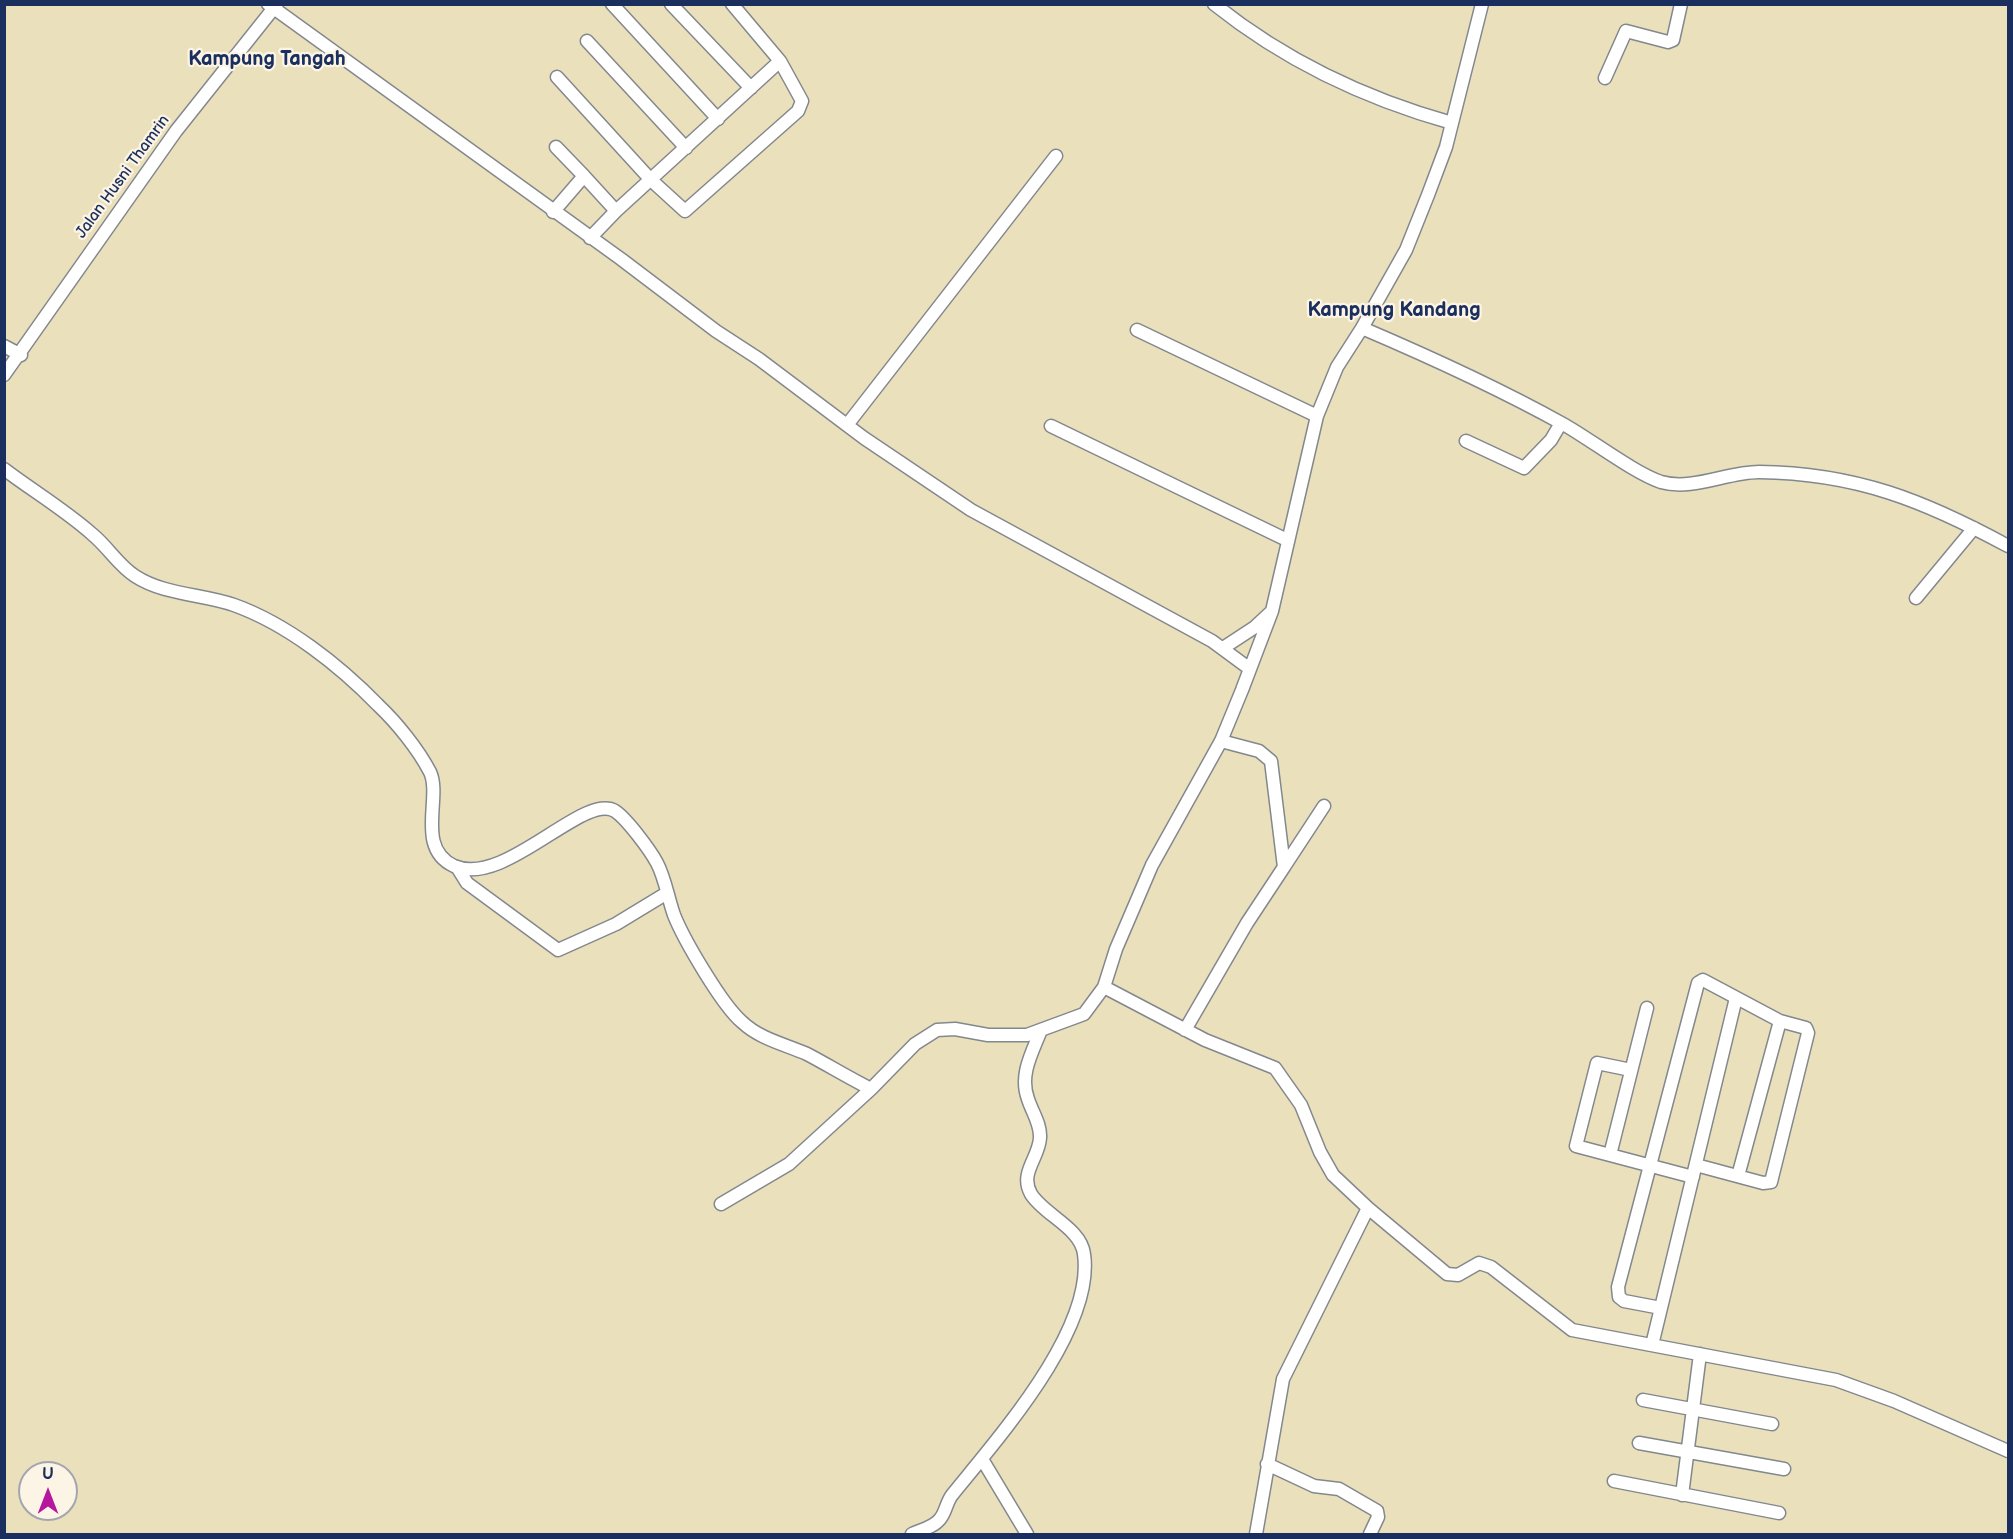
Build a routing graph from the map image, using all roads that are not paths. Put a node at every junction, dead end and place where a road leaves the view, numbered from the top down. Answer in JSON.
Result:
{"nodes":[{"id":1,"x":612,"y":4,"type":"edge"},
{"id":2,"x":670,"y":4,"type":"edge"},
{"id":3,"x":732,"y":4,"type":"edge"},
{"id":4,"x":1214,"y":4,"type":"edge"},
{"id":5,"x":1482,"y":4,"type":"edge"},
{"id":6,"x":1681,"y":4,"type":"edge"},
{"id":7,"x":273,"y":6,"type":"edge"},
{"id":8,"x":587,"y":41,"type":"dead end"},
{"id":9,"x":780,"y":61,"type":"junction"},
{"id":10,"x":557,"y":77,"type":"dead end"},
{"id":11,"x":1605,"y":78,"type":"dead end"},
{"id":12,"x":751,"y":88,"type":"junction"},
{"id":13,"x":718,"y":119,"type":"junction"},
{"id":14,"x":1452,"y":123,"type":"junction"},
{"id":15,"x":556,"y":147,"type":"dead end"},
{"id":16,"x":686,"y":148,"type":"junction"},
{"id":17,"x":1056,"y":156,"type":"dead end"},
{"id":18,"x":584,"y":176,"type":"junction"},
{"id":19,"x":651,"y":180,"type":"junction"},
{"id":20,"x":616,"y":211,"type":"junction"},
{"id":21,"x":553,"y":212,"type":"junction"},
{"id":22,"x":590,"y":238,"type":"junction"},
{"id":23,"x":1362,"y":328,"type":"junction"},
{"id":24,"x":1137,"y":330,"type":"dead end"},
{"id":25,"x":4,"y":346,"type":"edge"},
{"id":26,"x":21,"y":355,"type":"junction"},
{"id":27,"x":4,"y":375,"type":"edge"},
{"id":28,"x":1317,"y":416,"type":"junction"},
{"id":29,"x":1561,"y":423,"type":"junction"},
{"id":30,"x":847,"y":425,"type":"junction"},
{"id":31,"x":1051,"y":426,"type":"dead end"},
{"id":32,"x":1466,"y":441,"type":"dead end"},
{"id":33,"x":4,"y":469,"type":"edge"},
{"id":34,"x":1974,"y":528,"type":"junction"},
{"id":35,"x":1287,"y":540,"type":"junction"},
{"id":36,"x":2008,"y":546,"type":"edge"},
{"id":37,"x":1916,"y":598,"type":"dead end"},
{"id":38,"x":1272,"y":611,"type":"junction"},
{"id":39,"x":1222,"y":648,"type":"junction"},
{"id":40,"x":1250,"y":669,"type":"junction"},
{"id":41,"x":1221,"y":741,"type":"junction"},
{"id":42,"x":1324,"y":806,"type":"dead end"},
{"id":43,"x":457,"y":867,"type":"junction"},
{"id":44,"x":1284,"y":867,"type":"junction"},
{"id":45,"x":667,"y":892,"type":"junction"},
{"id":46,"x":1104,"y":987,"type":"junction"},
{"id":47,"x":1736,"y":998,"type":"junction"},
{"id":48,"x":1647,"y":1008,"type":"dead end"},
{"id":49,"x":1779,"y":1021,"type":"junction"},
{"id":50,"x":1041,"y":1030,"type":"junction"},
{"id":51,"x":1185,"y":1030,"type":"junction"},
{"id":52,"x":1631,"y":1070,"type":"junction"},
{"id":53,"x":871,"y":1089,"type":"junction"},
{"id":54,"x":1610,"y":1155,"type":"junction"},
{"id":55,"x":1649,"y":1166,"type":"junction"},
{"id":56,"x":1694,"y":1171,"type":"junction"},
{"id":57,"x":1738,"y":1176,"type":"junction"},
{"id":58,"x":721,"y":1204,"type":"dead end"},
{"id":59,"x":1368,"y":1208,"type":"junction"},
{"id":60,"x":1661,"y":1308,"type":"junction"},
{"id":61,"x":1652,"y":1345,"type":"junction"},
{"id":62,"x":1700,"y":1354,"type":"junction"},
{"id":63,"x":1643,"y":1400,"type":"dead end"},
{"id":64,"x":1694,"y":1408,"type":"junction"},
{"id":65,"x":1772,"y":1424,"type":"dead end"},
{"id":66,"x":1639,"y":1443,"type":"dead end"},
{"id":67,"x":1689,"y":1451,"type":"junction"},
{"id":68,"x":2008,"y":1451,"type":"edge"},
{"id":69,"x":1267,"y":1464,"type":"junction"},
{"id":70,"x":987,"y":1465,"type":"junction"},
{"id":71,"x":1784,"y":1469,"type":"dead end"},
{"id":72,"x":1614,"y":1481,"type":"dead end"},
{"id":73,"x":1682,"y":1495,"type":"junction"},
{"id":74,"x":1779,"y":1513,"type":"dead end"},
{"id":75,"x":912,"y":1534,"type":"edge"},
{"id":76,"x":1028,"y":1534,"type":"edge"},
{"id":77,"x":1256,"y":1534,"type":"edge"},
{"id":78,"x":1370,"y":1534,"type":"edge"}],
"edges":[{"from":1,"to":13,"type":"street"},
{"from":2,"to":12,"type":"street"},
{"from":3,"to":9,"type":"street"},
{"from":4,"to":14,"type":"street"},
{"from":5,"to":14,"type":"street"},
{"from":6,"to":11,"type":"street"},
{"from":7,"to":21,"type":"street"},
{"from":7,"to":26,"type":"street","name":"Jalan Husni Thamrin"},
{"from":8,"to":16,"type":"street"},
{"from":9,"to":12,"type":"street"},
{"from":9,"to":19,"type":"street"},
{"from":10,"to":19,"type":"street"},
{"from":12,"to":13,"type":"street"},
{"from":13,"to":16,"type":"street"},
{"from":14,"to":23,"type":"street"},
{"from":15,"to":18,"type":"street"},
{"from":16,"to":19,"type":"street"},
{"from":17,"to":30,"type":"street"},
{"from":18,"to":20,"type":"street"},
{"from":18,"to":21,"type":"street"},
{"from":19,"to":20,"type":"street"},
{"from":20,"to":22,"type":"street"},
{"from":21,"to":22,"type":"street"},
{"from":22,"to":30,"type":"street"},
{"from":23,"to":28,"type":"street"},
{"from":23,"to":29,"type":"street"},
{"from":24,"to":28,"type":"street"},
{"from":25,"to":26,"type":"street"},
{"from":26,"to":27,"type":"street","name":"Jalan Husni Thamrin"},
{"from":28,"to":35,"type":"street"},
{"from":29,"to":32,"type":"street"},
{"from":29,"to":34,"type":"street"},
{"from":30,"to":39,"type":"street"},
{"from":31,"to":35,"type":"street"},
{"from":33,"to":43,"type":"street"},
{"from":34,"to":36,"type":"street"},
{"from":34,"to":37,"type":"street"},
{"from":35,"to":38,"type":"street"},
{"from":38,"to":39,"type":"street"},
{"from":38,"to":40,"type":"street"},
{"from":39,"to":40,"type":"street"},
{"from":40,"to":41,"type":"street"},
{"from":41,"to":44,"type":"street"},
{"from":41,"to":46,"type":"street"},
{"from":42,"to":44,"type":"street"},
{"from":43,"to":45,"type":"street"},
{"from":43,"to":45,"type":"street"},
{"from":44,"to":51,"type":"street"},
{"from":45,"to":53,"type":"street"},
{"from":46,"to":50,"type":"street"},
{"from":46,"to":51,"type":"street"},
{"from":47,"to":49,"type":"street"},
{"from":47,"to":55,"type":"street"},
{"from":47,"to":56,"type":"street"},
{"from":48,"to":52,"type":"street"},
{"from":49,"to":57,"type":"street"},
{"from":49,"to":57,"type":"street"},
{"from":50,"to":53,"type":"street"},
{"from":50,"to":70,"type":"street"},
{"from":51,"to":59,"type":"street"},
{"from":52,"to":54,"type":"street"},
{"from":52,"to":54,"type":"street"},
{"from":53,"to":58,"type":"street"},
{"from":54,"to":55,"type":"street"},
{"from":55,"to":56,"type":"street"},
{"from":55,"to":60,"type":"street"},
{"from":56,"to":57,"type":"street"},
{"from":56,"to":60,"type":"street"},
{"from":59,"to":61,"type":"street"},
{"from":59,"to":69,"type":"street"},
{"from":60,"to":61,"type":"street"},
{"from":61,"to":62,"type":"street"},
{"from":62,"to":64,"type":"street"},
{"from":62,"to":68,"type":"street"},
{"from":63,"to":64,"type":"street"},
{"from":64,"to":65,"type":"street"},
{"from":64,"to":67,"type":"street"},
{"from":66,"to":67,"type":"street"},
{"from":67,"to":71,"type":"street"},
{"from":67,"to":73,"type":"street"},
{"from":69,"to":77,"type":"street"},
{"from":69,"to":78,"type":"street"},
{"from":70,"to":75,"type":"street"},
{"from":70,"to":76,"type":"street"},
{"from":72,"to":73,"type":"street"},
{"from":73,"to":74,"type":"street"}]}
